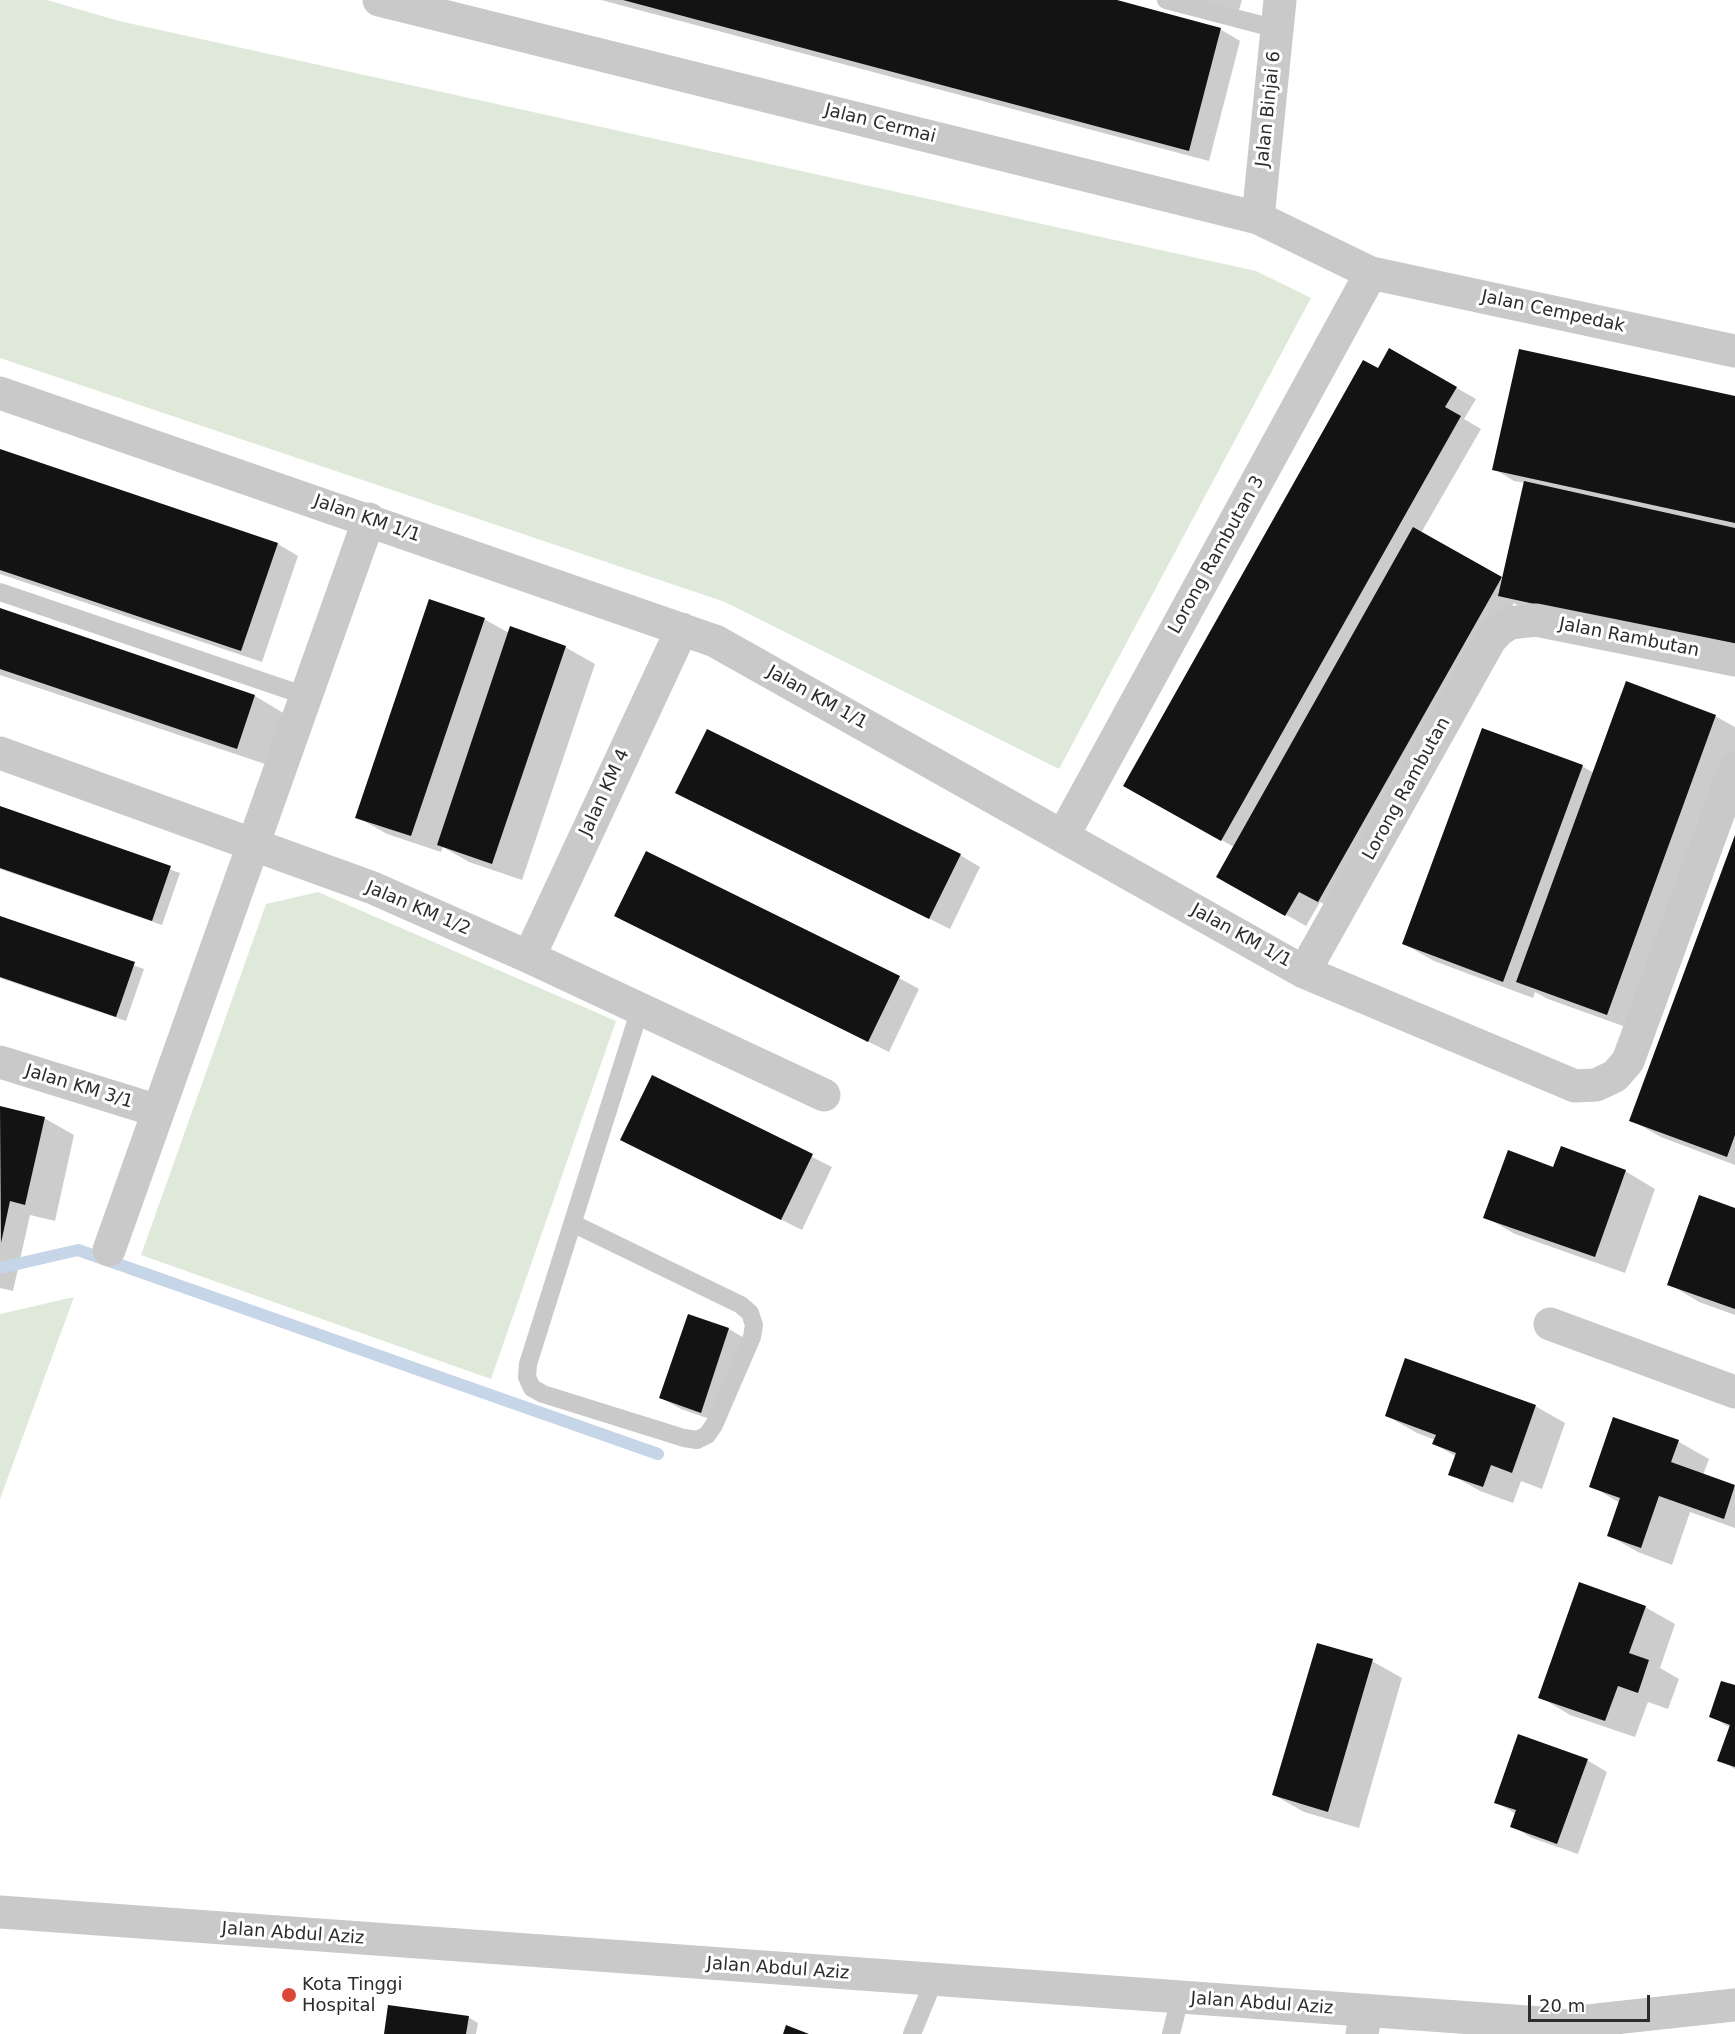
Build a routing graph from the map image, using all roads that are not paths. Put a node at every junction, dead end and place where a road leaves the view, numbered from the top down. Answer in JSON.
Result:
{"nodes":[{"id":1,"x":379,"y":0,"type":"edge"},
{"id":2,"x":1166,"y":0,"type":"edge"},
{"id":3,"x":1278,"y":14,"type":"edge"},
{"id":4,"x":1258,"y":218,"type":"junction"},
{"id":5,"x":1371,"y":273,"type":"junction"},
{"id":6,"x":1735,"y":351,"type":"edge"},
{"id":7,"x":0,"y":393,"type":"edge"},
{"id":8,"x":369,"y":519,"type":"junction"},
{"id":9,"x":0,"y":592,"type":"edge"},
{"id":10,"x":1522,"y":620,"type":"joint"},
{"id":11,"x":682,"y":629,"type":"junction"},
{"id":12,"x":1735,"y":660,"type":"edge"},
{"id":13,"x":306,"y":696,"type":"junction"},
{"id":14,"x":0,"y":753,"type":"edge"},
{"id":15,"x":1735,"y":768,"type":"edge"},
{"id":16,"x":1063,"y":836,"type":"junction"},
{"id":17,"x":253,"y":846,"type":"junction"},
{"id":18,"x":529,"y":957,"type":"junction"},
{"id":19,"x":1304,"y":972,"type":"junction"},
{"id":20,"x":640,"y":1009,"type":"junction"},
{"id":21,"x":0,"y":1062,"type":"edge"},
{"id":22,"x":824,"y":1095,"type":"dead end"},
{"id":23,"x":158,"y":1111,"type":"junction"},
{"id":24,"x":574,"y":1224,"type":"junction"},
{"id":25,"x":109,"y":1250,"type":"dead end"},
{"id":26,"x":1550,"y":1324,"type":"dead end"},
{"id":27,"x":1735,"y":1392,"type":"edge"},
{"id":28,"x":0,"y":1912,"type":"edge"},
{"id":29,"x":934,"y":1980,"type":"junction"},
{"id":30,"x":1180,"y":1998,"type":"junction"},
{"id":31,"x":1735,"y":2005,"type":"edge"},
{"id":32,"x":1364,"y":2023,"type":"edge"},
{"id":33,"x":1555,"y":2025,"type":"junction"},
{"id":34,"x":912,"y":2034,"type":"edge"},
{"id":35,"x":1171,"y":2034,"type":"edge"},
{"id":36,"x":1606,"y":2034,"type":"edge"}],
"edges":[{"from":1,"to":4,"type":"street","name":"Jalan Cermai"},
{"from":2,"to":3,"type":"lane"},
{"from":3,"to":4,"type":"street","name":"Jalan Binjai 6"},
{"from":4,"to":5,"type":"street","name":"Jalan Cermai"},
{"from":5,"to":6,"type":"street","name":"Jalan Cempedak"},
{"from":5,"to":16,"type":"street","name":"Lorong Rambutan 3"},
{"from":7,"to":8,"type":"street","name":"Jalan KM 1/1"},
{"from":8,"to":11,"type":"street","name":"Jalan KM 1/1"},
{"from":8,"to":13,"type":"street"},
{"from":9,"to":13,"type":"lane"},
{"from":10,"to":12,"type":"street","name":"Jalan Rambutan"},
{"from":10,"to":19,"type":"street","name":"Lorong Rambutan"},
{"from":11,"to":16,"type":"street","name":"Jalan KM 1/1"},
{"from":11,"to":18,"type":"street","name":"Jalan KM 4"},
{"from":13,"to":17,"type":"street"},
{"from":14,"to":17,"type":"street","name":"Jalan KM 1/2"},
{"from":15,"to":19,"type":"street","name":"Jalan KM 1/1"},
{"from":16,"to":19,"type":"street","name":"Jalan KM 1/1"},
{"from":17,"to":18,"type":"street","name":"Jalan KM 1/2"},
{"from":17,"to":23,"type":"street"},
{"from":18,"to":20,"type":"street","name":"Jalan KM 1/2"},
{"from":20,"to":22,"type":"street","name":"Jalan KM 1/2"},
{"from":20,"to":24,"type":"lane"},
{"from":21,"to":23,"type":"street","name":"Jalan KM 3/1"},
{"from":23,"to":25,"type":"street"},
{"from":24,"to":24,"type":"lane"},
{"from":26,"to":27,"type":"street"},
{"from":28,"to":29,"type":"street","name":"Jalan Abdul Aziz"},
{"from":29,"to":30,"type":"street","name":"Jalan Abdul Aziz"},
{"from":29,"to":34,"type":"lane"},
{"from":30,"to":32,"type":"street","name":"Jalan Abdul Aziz"},
{"from":30,"to":35,"type":"lane"},
{"from":31,"to":33,"type":"street"},
{"from":32,"to":33,"type":"street","name":"Jalan Abdul Aziz"},
{"from":33,"to":36,"type":"street"}]}
